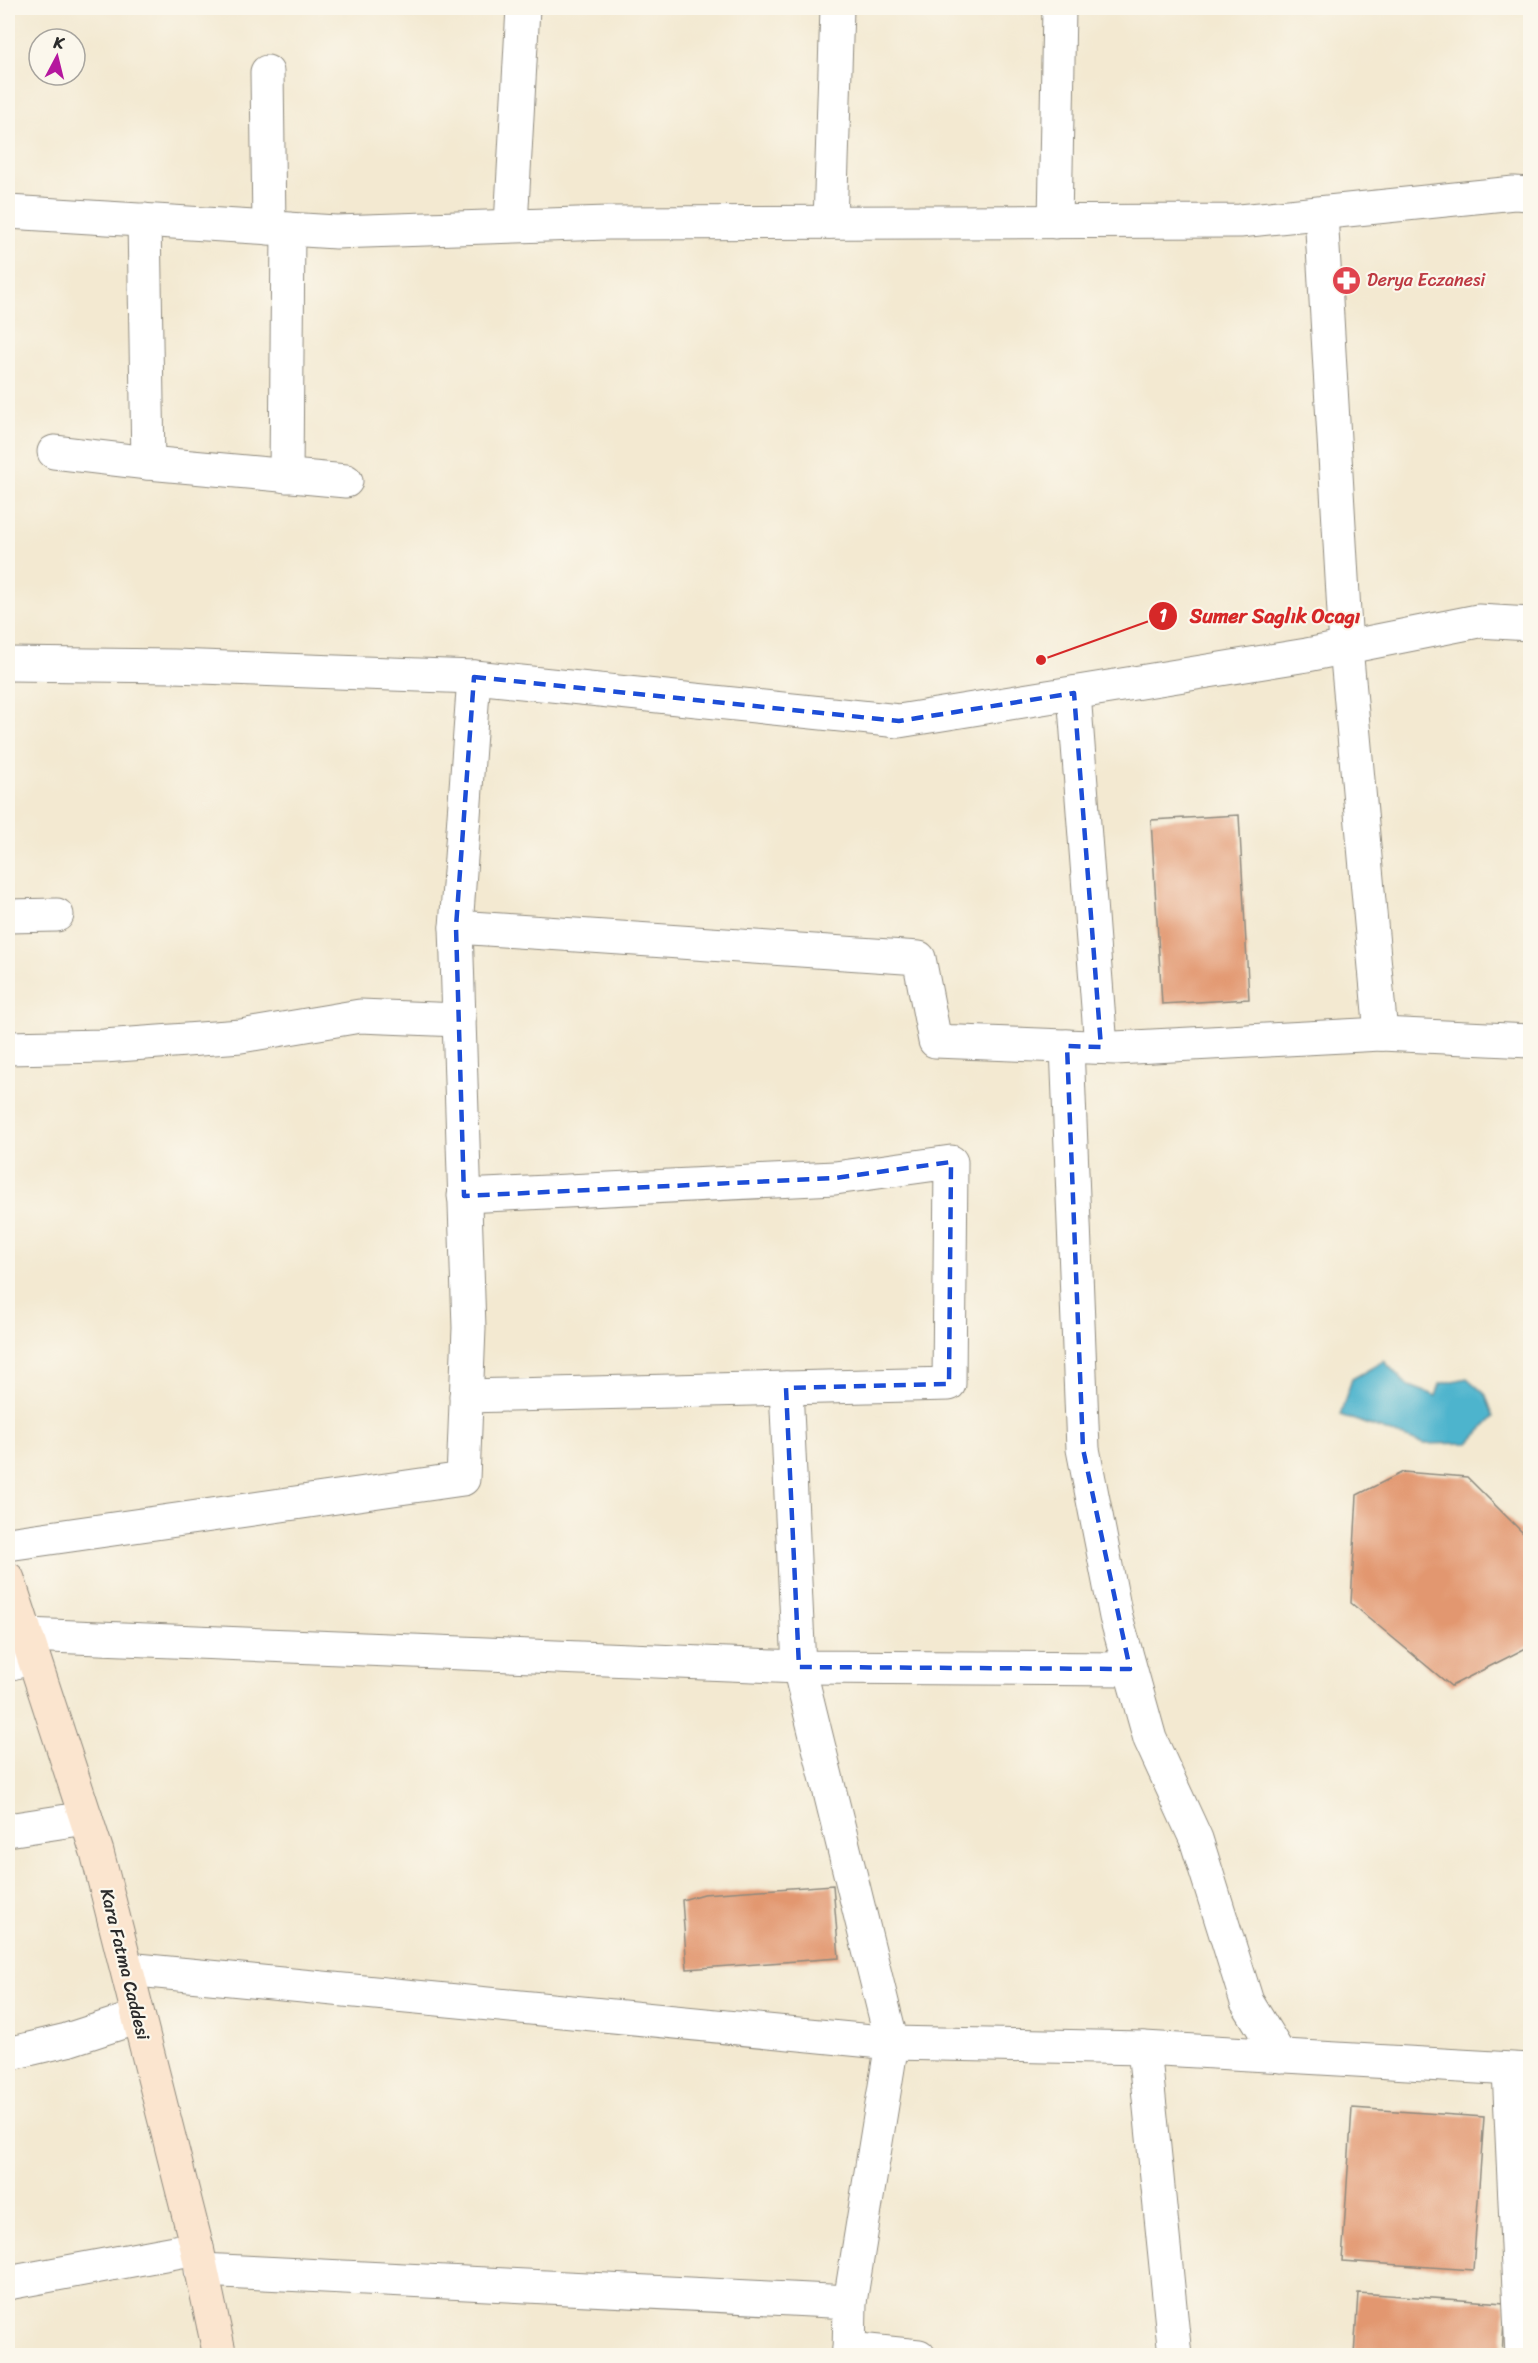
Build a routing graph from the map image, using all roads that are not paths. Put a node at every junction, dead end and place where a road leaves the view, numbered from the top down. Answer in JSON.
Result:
{"nodes":[{"id":1,"x":523,"y":8,"type":"edge"},
{"id":2,"x":837,"y":8,"type":"edge"},
{"id":3,"x":1059,"y":8,"type":"edge"},
{"id":4,"x":267,"y":72,"type":"dead end"},
{"id":5,"x":1530,"y":194,"type":"edge"},
{"id":6,"x":8,"y":212,"type":"edge"},
{"id":7,"x":1321,"y":213,"type":"junction"},
{"id":8,"x":144,"y":220,"type":"junction"},
{"id":9,"x":830,"y":222,"type":"junction"},
{"id":10,"x":1055,"y":222,"type":"junction"},
{"id":11,"x":511,"y":225,"type":"junction"},
{"id":12,"x":279,"y":228,"type":"junction"},
{"id":13,"x":54,"y":452,"type":"dead end"},
{"id":14,"x":148,"y":463,"type":"junction"},
{"id":15,"x":286,"y":476,"type":"junction"},
{"id":16,"x":346,"y":481,"type":"dead end"},
{"id":17,"x":1530,"y":624,"type":"edge"},
{"id":18,"x":1346,"y":647,"type":"junction"},
{"id":19,"x":8,"y":664,"type":"edge"},
{"id":20,"x":474,"y":677,"type":"junction"},
{"id":21,"x":1074,"y":693,"type":"junction"},
{"id":22,"x":57,"y":915,"type":"dead end"},
{"id":23,"x":8,"y":916,"type":"edge"},
{"id":24,"x":456,"y":927,"type":"junction"},
{"id":25,"x":459,"y":1020,"type":"junction"},
{"id":26,"x":1381,"y":1034,"type":"junction"},
{"id":27,"x":1530,"y":1041,"type":"edge"},
{"id":28,"x":1067,"y":1046,"type":"junction"},
{"id":29,"x":1101,"y":1047,"type":"junction"},
{"id":30,"x":8,"y":1048,"type":"edge"},
{"id":31,"x":464,"y":1196,"type":"junction"},
{"id":32,"x":786,"y":1388,"type":"junction"},
{"id":33,"x":466,"y":1396,"type":"junction"},
{"id":34,"x":8,"y":1544,"type":"edge"},
{"id":35,"x":8,"y":1579,"type":"edge"},
{"id":36,"x":22,"y":1652,"type":"edge"},
{"id":37,"x":799,"y":1667,"type":"junction"},
{"id":38,"x":1130,"y":1669,"type":"junction"},
{"id":39,"x":86,"y":1818,"type":"junction"},
{"id":40,"x":8,"y":1830,"type":"edge"},
{"id":41,"x":127,"y":1969,"type":"junction"},
{"id":42,"x":138,"y":2017,"type":"junction"},
{"id":43,"x":892,"y":2043,"type":"junction"},
{"id":44,"x":1144,"y":2048,"type":"junction"},
{"id":45,"x":8,"y":2054,"type":"edge"},
{"id":46,"x":1280,"y":2056,"type":"junction"},
{"id":47,"x":1520,"y":2070,"type":"edge"},
{"id":48,"x":199,"y":2259,"type":"junction"},
{"id":49,"x":8,"y":2283,"type":"edge"},
{"id":50,"x":850,"y":2302,"type":"junction"},
{"id":51,"x":849,"y":2352,"type":"edge"},
{"id":52,"x":220,"y":2355,"type":"edge"},
{"id":53,"x":919,"y":2355,"type":"edge"},
{"id":54,"x":1175,"y":2355,"type":"edge"},
{"id":55,"x":1522,"y":2355,"type":"edge"}],
"edges":[{"from":1,"to":11,"type":"street"},
{"from":2,"to":9,"type":"street"},
{"from":3,"to":10,"type":"street"},
{"from":4,"to":12,"type":"street"},
{"from":5,"to":7,"type":"street"},
{"from":6,"to":8,"type":"street"},
{"from":7,"to":10,"type":"street"},
{"from":7,"to":18,"type":"street"},
{"from":8,"to":12,"type":"street"},
{"from":8,"to":14,"type":"street"},
{"from":9,"to":10,"type":"street"},
{"from":9,"to":11,"type":"street"},
{"from":11,"to":12,"type":"street"},
{"from":12,"to":15,"type":"street"},
{"from":13,"to":14,"type":"street"},
{"from":14,"to":15,"type":"street"},
{"from":15,"to":16,"type":"street"},
{"from":17,"to":18,"type":"street"},
{"from":18,"to":21,"type":"street"},
{"from":18,"to":26,"type":"street"},
{"from":19,"to":20,"type":"street"},
{"from":20,"to":21,"type":"street"},
{"from":20,"to":24,"type":"street"},
{"from":21,"to":29,"type":"street"},
{"from":22,"to":23,"type":"street"},
{"from":24,"to":25,"type":"street"},
{"from":24,"to":28,"type":"street"},
{"from":25,"to":30,"type":"street"},
{"from":25,"to":31,"type":"street"},
{"from":26,"to":27,"type":"street"},
{"from":26,"to":29,"type":"street"},
{"from":28,"to":29,"type":"street"},
{"from":28,"to":38,"type":"street"},
{"from":31,"to":32,"type":"street"},
{"from":31,"to":33,"type":"street"},
{"from":32,"to":33,"type":"street"},
{"from":32,"to":37,"type":"street"},
{"from":33,"to":34,"type":"street"},
{"from":35,"to":36,"type":"main road","name":"Kara Fatma Caddesi"},
{"from":36,"to":37,"type":"street"},
{"from":36,"to":39,"type":"main road","name":"Kara Fatma Caddesi"},
{"from":37,"to":38,"type":"street"},
{"from":37,"to":43,"type":"street"},
{"from":38,"to":46,"type":"street"},
{"from":39,"to":40,"type":"street"},
{"from":39,"to":41,"type":"main road","name":"Kara Fatma Caddesi"},
{"from":41,"to":42,"type":"main road","name":"Kara Fatma Caddesi"},
{"from":41,"to":43,"type":"street"},
{"from":42,"to":45,"type":"street"},
{"from":42,"to":48,"type":"main road","name":"Kara Fatma Caddesi"},
{"from":43,"to":44,"type":"street"},
{"from":43,"to":50,"type":"street"},
{"from":44,"to":46,"type":"street"},
{"from":44,"to":54,"type":"street"},
{"from":46,"to":47,"type":"street"},
{"from":47,"to":55,"type":"street"},
{"from":48,"to":49,"type":"street"},
{"from":48,"to":50,"type":"street"},
{"from":48,"to":52,"type":"main road","name":"Kara Fatma Caddesi"},
{"from":50,"to":51,"type":"street"},
{"from":51,"to":53,"type":"street"}]}
